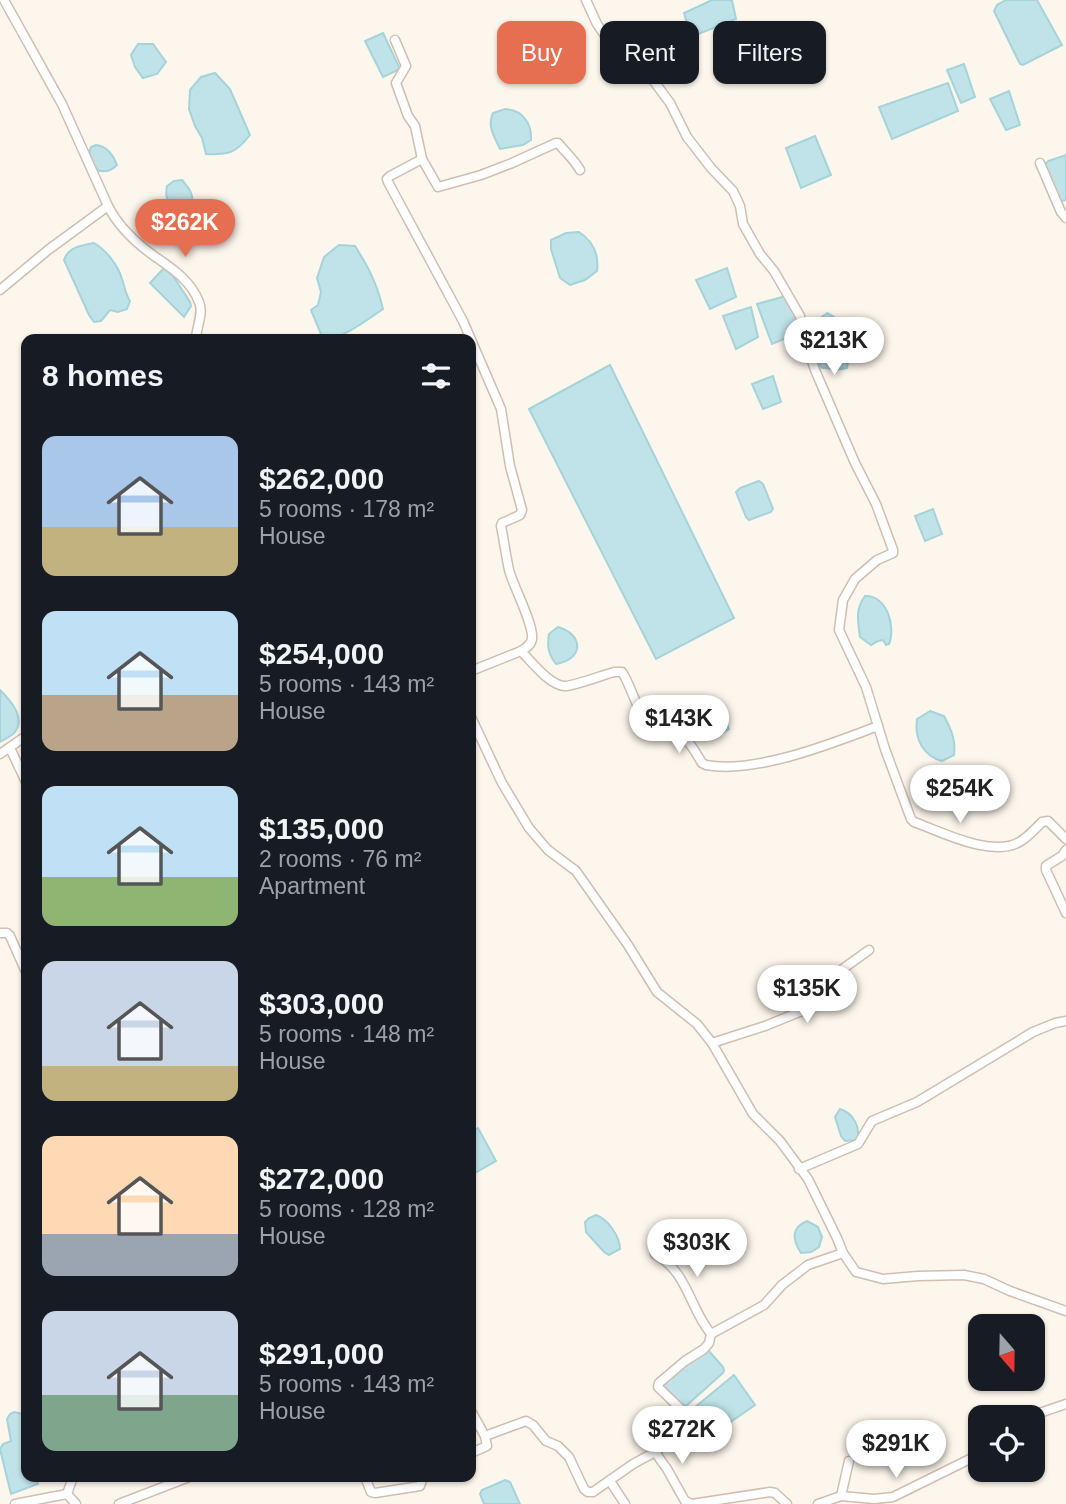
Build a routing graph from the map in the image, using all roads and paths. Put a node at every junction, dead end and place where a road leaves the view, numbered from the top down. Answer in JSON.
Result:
{"nodes":[{"id":1,"x":4,"y":0,"type":"edge"},
{"id":2,"x":586,"y":0,"type":"edge"},
{"id":3,"x":395,"y":40,"type":"dead end"},
{"id":4,"x":422,"y":159,"type":"junction"},
{"id":5,"x":1040,"y":163,"type":"dead end"},
{"id":6,"x":580,"y":170,"type":"dead end"},
{"id":7,"x":108,"y":206,"type":"junction"},
{"id":8,"x":1066,"y":218,"type":"edge"},
{"id":9,"x":0,"y":290,"type":"edge"},
{"id":10,"x":196,"y":334,"type":"edge"},
{"id":11,"x":469,"y":334,"type":"edge"},
{"id":12,"x":476,"y":350,"type":"edge"},
{"id":13,"x":521,"y":651,"type":"junction"},
{"id":14,"x":476,"y":669,"type":"edge"},
{"id":15,"x":878,"y":726,"type":"junction"},
{"id":16,"x":476,"y":728,"type":"edge"},
{"id":17,"x":21,"y":740,"type":"edge"},
{"id":18,"x":10,"y":748,"type":"junction"},
{"id":19,"x":0,"y":754,"type":"edge"},
{"id":20,"x":21,"y":771,"type":"edge"},
{"id":21,"x":1066,"y":839,"type":"edge"},
{"id":22,"x":1066,"y":850,"type":"edge"},
{"id":23,"x":1066,"y":913,"type":"edge"},
{"id":24,"x":0,"y":933,"type":"edge"},
{"id":25,"x":869,"y":950,"type":"dead end"},
{"id":26,"x":21,"y":959,"type":"edge"},
{"id":27,"x":1066,"y":1021,"type":"edge"},
{"id":28,"x":712,"y":1042,"type":"junction"},
{"id":29,"x":799,"y":1169,"type":"junction"},
{"id":30,"x":843,"y":1253,"type":"junction"},
{"id":31,"x":655,"y":1254,"type":"dead end"},
{"id":32,"x":1066,"y":1311,"type":"edge"},
{"id":33,"x":711,"y":1334,"type":"junction"},
{"id":34,"x":1066,"y":1404,"type":"edge"},
{"id":35,"x":1045,"y":1411,"type":"edge"},
{"id":36,"x":476,"y":1420,"type":"edge"},
{"id":37,"x":485,"y":1436,"type":"junction"},
{"id":38,"x":476,"y":1451,"type":"edge"},
{"id":39,"x":655,"y":1452,"type":"junction"},
{"id":40,"x":968,"y":1460,"type":"edge"},
{"id":41,"x":849,"y":1461,"type":"dead end"},
{"id":42,"x":610,"y":1480,"type":"junction"},
{"id":43,"x":71,"y":1482,"type":"edge"},
{"id":44,"x":176,"y":1482,"type":"edge"},
{"id":45,"x":367,"y":1482,"type":"edge"},
{"id":46,"x":421,"y":1482,"type":"edge"},
{"id":47,"x":67,"y":1494,"type":"junction"},
{"id":48,"x":841,"y":1496,"type":"junction"},
{"id":49,"x":15,"y":1504,"type":"edge"},
{"id":50,"x":76,"y":1504,"type":"edge"},
{"id":51,"x":119,"y":1504,"type":"edge"},
{"id":52,"x":625,"y":1504,"type":"edge"},
{"id":53,"x":692,"y":1504,"type":"edge"},
{"id":54,"x":787,"y":1504,"type":"edge"},
{"id":55,"x":818,"y":1504,"type":"edge"}],
"edges":[{"from":1,"to":7,"type":"street"},
{"from":2,"to":15,"type":"street"},
{"from":3,"to":4,"type":"street"},
{"from":4,"to":6,"type":"street"},
{"from":4,"to":11,"type":"street"},
{"from":5,"to":8,"type":"street"},
{"from":7,"to":9,"type":"street"},
{"from":7,"to":10,"type":"street"},
{"from":12,"to":13,"type":"street"},
{"from":13,"to":14,"type":"street"},
{"from":13,"to":15,"type":"street"},
{"from":15,"to":21,"type":"street"},
{"from":16,"to":28,"type":"street"},
{"from":17,"to":18,"type":"street"},
{"from":18,"to":19,"type":"street"},
{"from":18,"to":20,"type":"street"},
{"from":22,"to":23,"type":"street"},
{"from":24,"to":26,"type":"street"},
{"from":25,"to":28,"type":"street"},
{"from":27,"to":29,"type":"street"},
{"from":28,"to":29,"type":"street"},
{"from":29,"to":30,"type":"street"},
{"from":30,"to":32,"type":"street"},
{"from":30,"to":33,"type":"street"},
{"from":31,"to":33,"type":"street"},
{"from":33,"to":39,"type":"street"},
{"from":34,"to":35,"type":"street"},
{"from":36,"to":37,"type":"street"},
{"from":37,"to":38,"type":"street"},
{"from":37,"to":42,"type":"street"},
{"from":39,"to":42,"type":"street"},
{"from":39,"to":53,"type":"street"},
{"from":40,"to":48,"type":"street"},
{"from":41,"to":48,"type":"street"},
{"from":42,"to":52,"type":"street"},
{"from":43,"to":47,"type":"street"},
{"from":44,"to":51,"type":"street"},
{"from":45,"to":46,"type":"street"},
{"from":47,"to":49,"type":"street"},
{"from":47,"to":50,"type":"street"},
{"from":48,"to":55,"type":"street"},
{"from":53,"to":54,"type":"street"}]}
